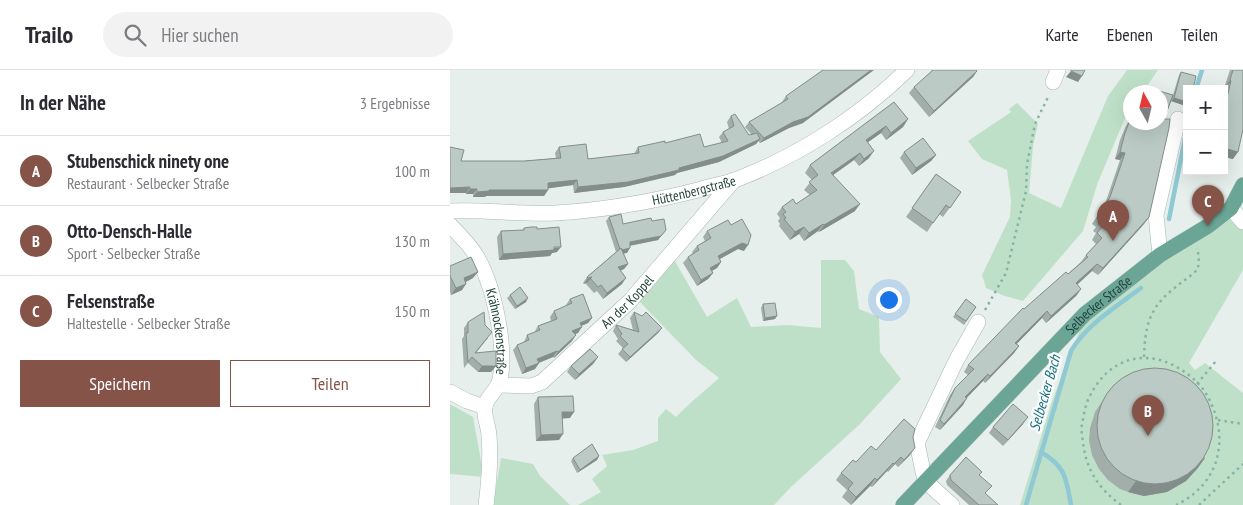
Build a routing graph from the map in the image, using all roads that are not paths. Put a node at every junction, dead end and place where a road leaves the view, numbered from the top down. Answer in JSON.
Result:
{"nodes":[{"id":1,"x":906,"y":70,"type":"edge"},
{"id":2,"x":1178,"y":119,"type":"dead end"},
{"id":3,"x":734,"y":180,"type":"junction"},
{"id":4,"x":1243,"y":185,"type":"edge"},
{"id":5,"x":1231,"y":208,"type":"junction"},
{"id":6,"x":450,"y":211,"type":"edge"},
{"id":7,"x":1243,"y":222,"type":"edge"},
{"id":8,"x":450,"y":225,"type":"edge"},
{"id":9,"x":1160,"y":255,"type":"junction"},
{"id":10,"x":978,"y":322,"type":"road end"},
{"id":11,"x":498,"y":385,"type":"junction"},
{"id":12,"x":450,"y":392,"type":"edge"},
{"id":13,"x":485,"y":407,"type":"junction"},
{"id":14,"x":925,"y":482,"type":"junction"},
{"id":15,"x":486,"y":505,"type":"edge"},
{"id":16,"x":903,"y":505,"type":"edge"},
{"id":17,"x":952,"y":505,"type":"edge"}],
"edges":[{"from":1,"to":3,"type":"street","name":"Hüttenbergstraße"},
{"from":2,"to":9,"type":"street"},
{"from":3,"to":6,"type":"street","name":"Hüttenbergstraße"},
{"from":3,"to":11,"type":"street","name":"An der Koppel"},
{"from":4,"to":5,"type":"main road","name":"Selbecker Straße"},
{"from":5,"to":7,"type":"street"},
{"from":5,"to":9,"type":"main road","name":"Selbecker Straße"},
{"from":8,"to":11,"type":"street","name":"Krähnockenstraße"},
{"from":9,"to":14,"type":"main road","name":"Selbecker Straße"},
{"from":10,"to":14,"type":"street"},
{"from":11,"to":13,"type":"street","name":"Krähnockenstraße"},
{"from":12,"to":13,"type":"street"},
{"from":13,"to":15,"type":"street"},
{"from":14,"to":16,"type":"main road","name":"Selbecker Straße"},
{"from":14,"to":17,"type":"street"}]}
